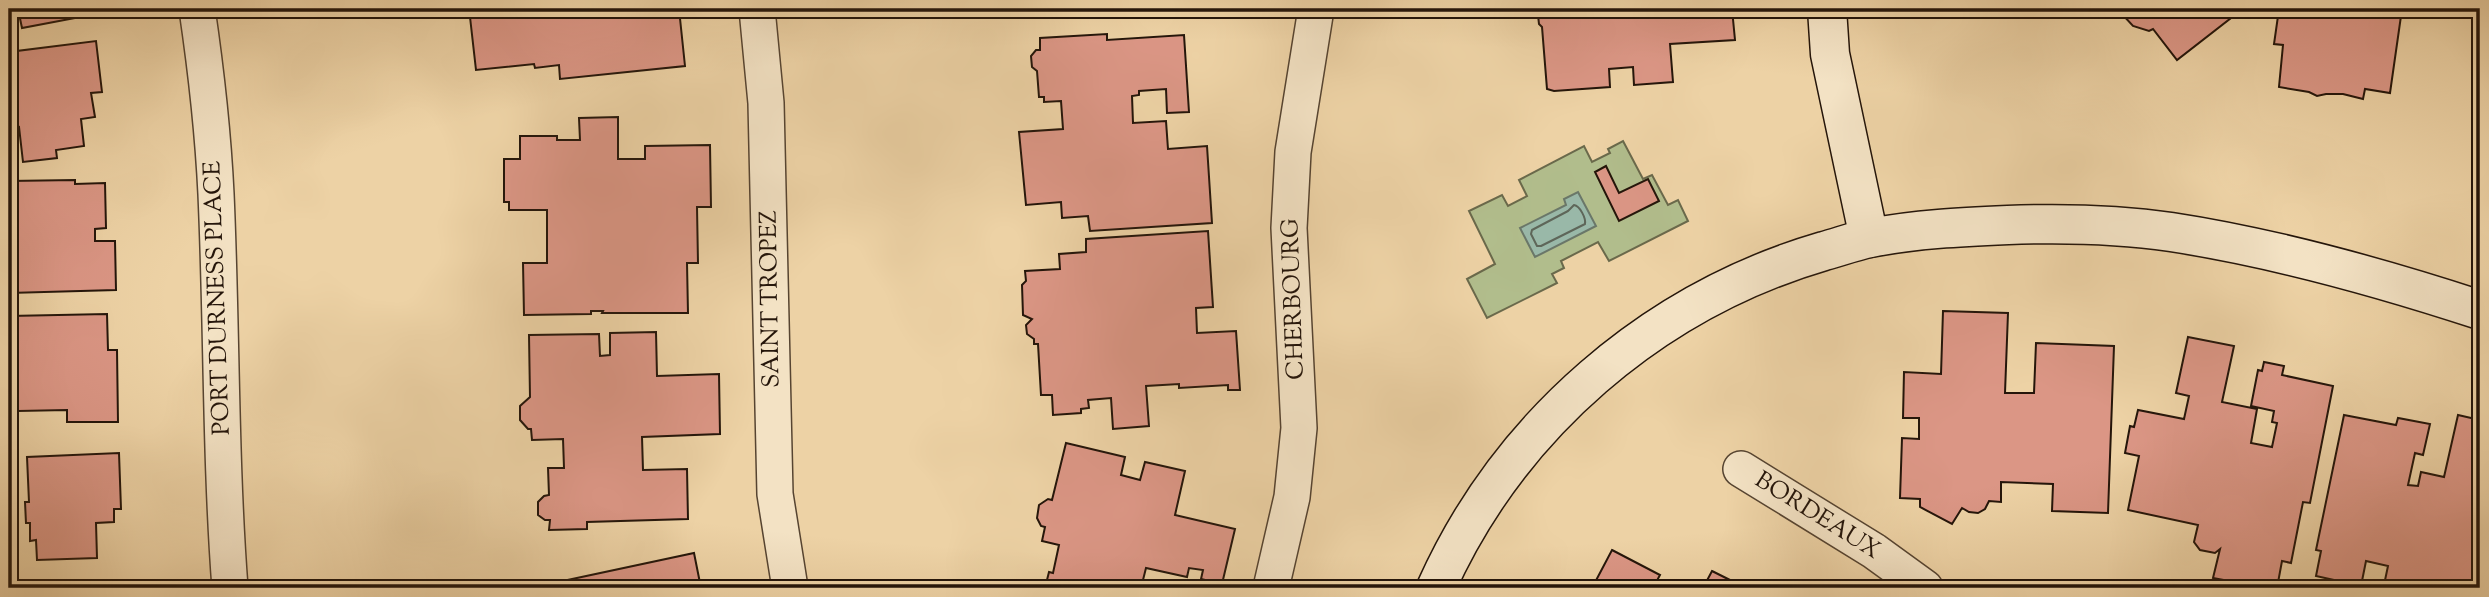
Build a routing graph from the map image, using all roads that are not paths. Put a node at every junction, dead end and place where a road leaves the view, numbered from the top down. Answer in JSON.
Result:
{"nodes":[{"id":1,"x":197,"y":9,"type":"edge"},
{"id":2,"x":757,"y":9,"type":"edge"},
{"id":3,"x":1317,"y":9,"type":"edge"},
{"id":4,"x":1827,"y":9,"type":"edge"},
{"id":5,"x":1869,"y":238,"type":"junction"},
{"id":6,"x":2480,"y":310,"type":"edge"},
{"id":7,"x":1741,"y":469,"type":"dead end"},
{"id":8,"x":230,"y":588,"type":"edge"},
{"id":9,"x":790,"y":588,"type":"edge"},
{"id":10,"x":1271,"y":588,"type":"edge"},
{"id":11,"x":1436,"y":588,"type":"edge"},
{"id":12,"x":1925,"y":588,"type":"edge"}],
"edges":[{"from":1,"to":8,"type":"street","name":"PORT DURNESS PLACE"},
{"from":2,"to":9,"type":"street","name":"SAINT TROPEZ"},
{"from":3,"to":10,"type":"street","name":"CHERBOURG"},
{"from":4,"to":5,"type":"street"},
{"from":5,"to":6,"type":"street"},
{"from":5,"to":11,"type":"street"},
{"from":7,"to":12,"type":"street","name":"BORDEAUX"}]}
